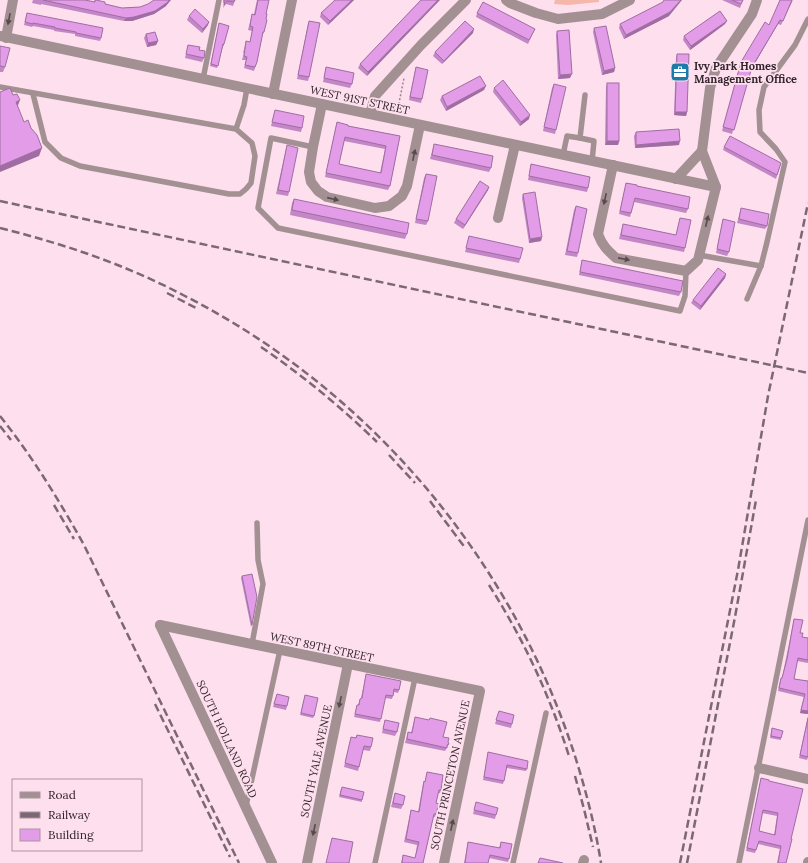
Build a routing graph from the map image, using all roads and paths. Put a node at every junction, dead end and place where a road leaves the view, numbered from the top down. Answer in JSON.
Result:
{"nodes":[{"id":1,"x":13,"y":0,"type":"edge"},
{"id":2,"x":219,"y":0,"type":"edge"},
{"id":3,"x":292,"y":0,"type":"edge"},
{"id":4,"x":466,"y":0,"type":"edge"},
{"id":5,"x":506,"y":0,"type":"edge"},
{"id":6,"x":630,"y":0,"type":"edge"},
{"id":7,"x":757,"y":0,"type":"edge"},
{"id":8,"x":808,"y":18,"type":"edge"},
{"id":9,"x":3,"y":37,"type":"edge"},
{"id":10,"x":404,"y":78,"type":"dead end"},
{"id":11,"x":203,"y":79,"type":"junction"},
{"id":12,"x":0,"y":87,"type":"edge"},
{"id":13,"x":248,"y":88,"type":"junction"},
{"id":14,"x":33,"y":94,"type":"junction"},
{"id":15,"x":273,"y":94,"type":"junction"},
{"id":16,"x":585,"y":95,"type":"dead end"},
{"id":17,"x":322,"y":104,"type":"junction"},
{"id":18,"x":398,"y":108,"type":"dead end"},
{"id":19,"x":370,"y":114,"type":"junction"},
{"id":20,"x":420,"y":125,"type":"junction"},
{"id":21,"x":236,"y":129,"type":"junction"},
{"id":22,"x":580,"y":138,"type":"junction"},
{"id":23,"x":515,"y":145,"type":"junction"},
{"id":24,"x":313,"y":147,"type":"junction"},
{"id":25,"x":702,"y":151,"type":"junction"},
{"id":26,"x":563,"y":155,"type":"junction"},
{"id":27,"x":592,"y":161,"type":"junction"},
{"id":28,"x":613,"y":165,"type":"junction"},
{"id":29,"x":676,"y":178,"type":"junction"},
{"id":30,"x":716,"y":187,"type":"junction"},
{"id":31,"x":498,"y":218,"type":"dead end"},
{"id":32,"x":699,"y":258,"type":"junction"},
{"id":33,"x":761,"y":266,"type":"junction"},
{"id":34,"x":686,"y":271,"type":"junction"},
{"id":35,"x":747,"y":299,"type":"dead end"},
{"id":36,"x":808,"y":520,"type":"edge"},
{"id":37,"x":256,"y":523,"type":"dead end"},
{"id":38,"x":160,"y":625,"type":"joint"},
{"id":39,"x":252,"y":644,"type":"junction"},
{"id":40,"x":280,"y":650,"type":"junction"},
{"id":41,"x":348,"y":664,"type":"junction"},
{"id":42,"x":415,"y":678,"type":"junction"},
{"id":43,"x":480,"y":692,"type":"joint"},
{"id":44,"x":546,"y":713,"type":"dead end"},
{"id":45,"x":759,"y":768,"type":"junction"},
{"id":46,"x":808,"y":779,"type":"edge"},
{"id":47,"x":246,"y":807,"type":"junction"},
{"id":48,"x":272,"y":863,"type":"edge"},
{"id":49,"x":307,"y":863,"type":"edge"},
{"id":50,"x":375,"y":863,"type":"edge"},
{"id":51,"x":444,"y":863,"type":"edge"},
{"id":52,"x":513,"y":863,"type":"edge"},
{"id":53,"x":739,"y":863,"type":"edge"}],
"edges":[{"from":1,"to":9,"type":"street","one_way":true},
{"from":2,"to":11,"type":"lane"},
{"from":3,"to":15,"type":"street"},
{"from":4,"to":19,"type":"street"},
{"from":5,"to":6,"type":"street"},
{"from":7,"to":25,"type":"street"},
{"from":8,"to":33,"type":"lane"},
{"from":9,"to":11,"type":"street","name":"WEST 91ST STREET"},
{"from":10,"to":18,"type":"path"},
{"from":11,"to":13,"type":"street","name":"WEST 91ST STREET"},
{"from":12,"to":14,"type":"lane"},
{"from":13,"to":15,"type":"street","name":"WEST 91ST STREET"},
{"from":13,"to":21,"type":"lane"},
{"from":14,"to":21,"type":"lane"},
{"from":14,"to":21,"type":"lane"},
{"from":15,"to":17,"type":"street","name":"WEST 91ST STREET"},
{"from":16,"to":22,"type":"lane"},
{"from":17,"to":19,"type":"street","name":"WEST 91ST STREET"},
{"from":17,"to":24,"type":"street"},
{"from":19,"to":20,"type":"street","name":"WEST 91ST STREET"},
{"from":20,"to":23,"type":"street","name":"WEST 91ST STREET"},
{"from":24,"to":20,"type":"street","one_way":true},
{"from":22,"to":26,"type":"lane"},
{"from":22,"to":27,"type":"lane"},
{"from":23,"to":26,"type":"street","name":"WEST 91ST STREET"},
{"from":23,"to":31,"type":"street"},
{"from":24,"to":34,"type":"lane"},
{"from":25,"to":29,"type":"street"},
{"from":25,"to":30,"type":"street"},
{"from":26,"to":27,"type":"street","name":"WEST 91ST STREET"},
{"from":27,"to":28,"type":"street","name":"WEST 91ST STREET"},
{"from":28,"to":29,"type":"street","name":"WEST 91ST STREET"},
{"from":28,"to":34,"type":"street","one_way":true},
{"from":29,"to":30,"type":"street","name":"WEST 91ST STREET"},
{"from":32,"to":30,"type":"street","one_way":true},
{"from":32,"to":33,"type":"lane"},
{"from":32,"to":34,"type":"street"},
{"from":33,"to":35,"type":"lane"},
{"from":36,"to":45,"type":"lane"},
{"from":37,"to":39,"type":"lane"},
{"from":38,"to":39,"type":"street","name":"WEST 89TH STREET"},
{"from":38,"to":47,"type":"street","name":"SOUTH HOLLAND ROAD"},
{"from":39,"to":40,"type":"street","name":"WEST 89TH STREET"},
{"from":40,"to":41,"type":"street","name":"WEST 89TH STREET"},
{"from":40,"to":47,"type":"lane"},
{"from":41,"to":42,"type":"street","name":"WEST 89TH STREET"},
{"from":41,"to":49,"type":"street","name":"SOUTH YALE AVENUE","one_way":true},
{"from":42,"to":43,"type":"street","name":"WEST 89TH STREET"},
{"from":42,"to":50,"type":"lane"},
{"from":51,"to":43,"type":"street","name":"SOUTH PRINCETON AVENUE","one_way":true},
{"from":44,"to":52,"type":"lane"},
{"from":45,"to":46,"type":"street"},
{"from":45,"to":53,"type":"lane"},
{"from":47,"to":48,"type":"street","name":"SOUTH HOLLAND ROAD"}]}
